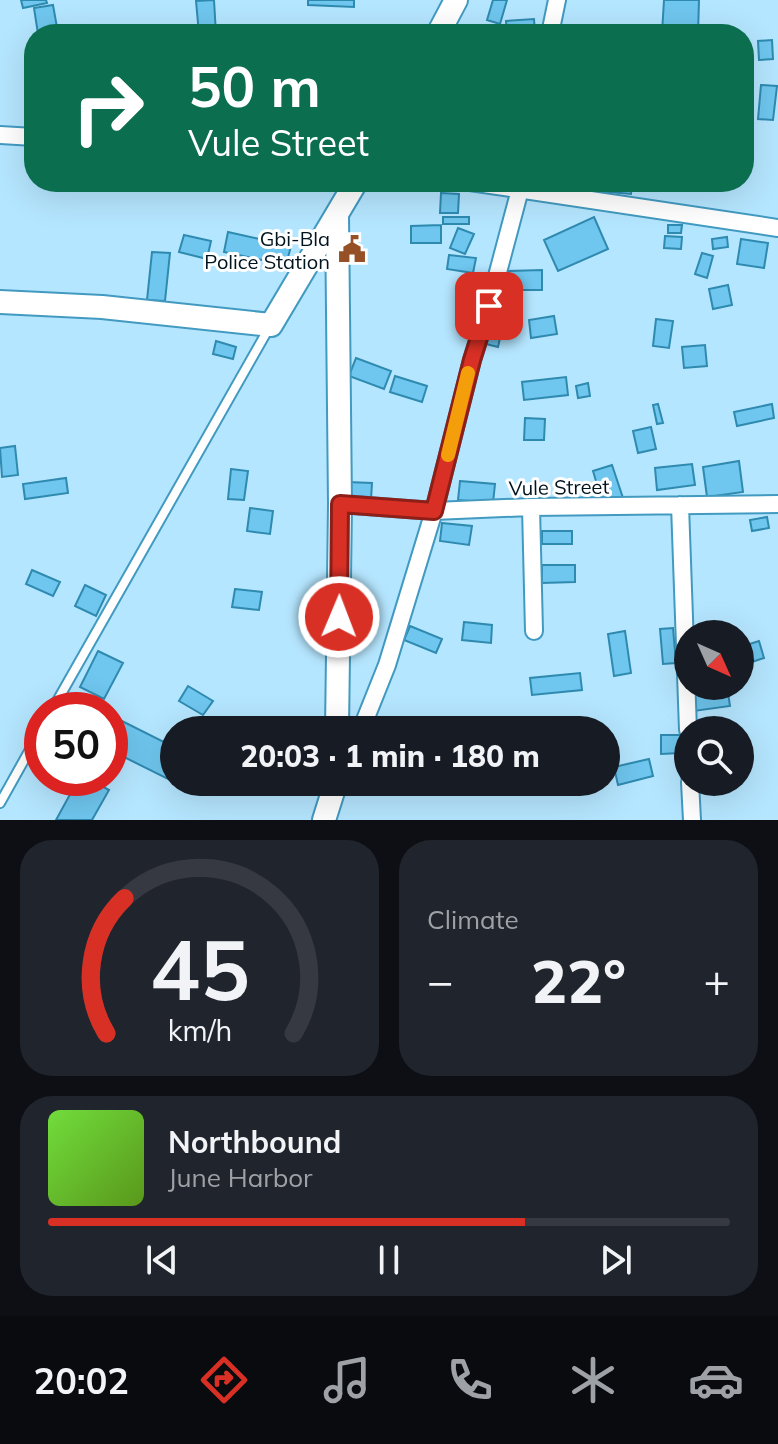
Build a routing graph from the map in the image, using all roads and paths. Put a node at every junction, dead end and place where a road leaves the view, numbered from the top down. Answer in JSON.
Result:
{"nodes":[{"id":1,"x":456,"y":0,"type":"edge"},
{"id":2,"x":557,"y":0,"type":"edge"},
{"id":3,"x":443,"y":24,"type":"edge"},
{"id":4,"x":552,"y":24,"type":"edge"},
{"id":5,"x":0,"y":135,"type":"edge"},
{"id":6,"x":24,"y":136,"type":"edge"},
{"id":7,"x":350,"y":192,"type":"edge"},
{"id":8,"x":519,"y":192,"type":"edge"},
{"id":9,"x":563,"y":192,"type":"edge"},
{"id":10,"x":337,"y":215,"type":"junction"},
{"id":11,"x":778,"y":228,"type":"edge"},
{"id":12,"x":0,"y":302,"type":"edge"},
{"id":13,"x":271,"y":325,"type":"junction"},
{"id":14,"x":340,"y":504,"type":"junction"},
{"id":15,"x":778,"y":504,"type":"edge"},
{"id":16,"x":680,"y":505,"type":"junction"},
{"id":17,"x":531,"y":507,"type":"junction"},
{"id":18,"x":434,"y":511,"type":"junction"},
{"id":19,"x":534,"y":631,"type":"dead end"},
{"id":20,"x":62,"y":692,"type":"edge"},
{"id":21,"x":337,"y":716,"type":"edge"},
{"id":22,"x":367,"y":716,"type":"edge"},
{"id":23,"x":688,"y":716,"type":"edge"},
{"id":24,"x":24,"y":760,"type":"edge"},
{"id":25,"x":332,"y":796,"type":"edge"},
{"id":26,"x":691,"y":796,"type":"edge"},
{"id":27,"x":0,"y":803,"type":"edge"},
{"id":28,"x":324,"y":820,"type":"edge"},
{"id":29,"x":692,"y":820,"type":"edge"}],
"edges":[{"from":1,"to":3,"type":"main road"},
{"from":2,"to":4,"type":"street"},
{"from":5,"to":6,"type":"street"},
{"from":7,"to":10,"type":"main road"},
{"from":8,"to":18,"type":"street"},
{"from":9,"to":11,"type":"street"},
{"from":10,"to":13,"type":"main road"},
{"from":10,"to":14,"type":"main road"},
{"from":12,"to":13,"type":"main road"},
{"from":13,"to":20,"type":"lane"},
{"from":14,"to":18,"type":"street","name":"Vule Street"},
{"from":14,"to":21,"type":"main road"},
{"from":15,"to":16,"type":"street","name":"Vule Street"},
{"from":16,"to":17,"type":"street","name":"Vule Street"},
{"from":16,"to":23,"type":"street"},
{"from":17,"to":18,"type":"street","name":"Vule Street"},
{"from":17,"to":19,"type":"street"},
{"from":18,"to":22,"type":"street"},
{"from":24,"to":27,"type":"lane"},
{"from":25,"to":28,"type":"main road"},
{"from":26,"to":29,"type":"street"}]}
